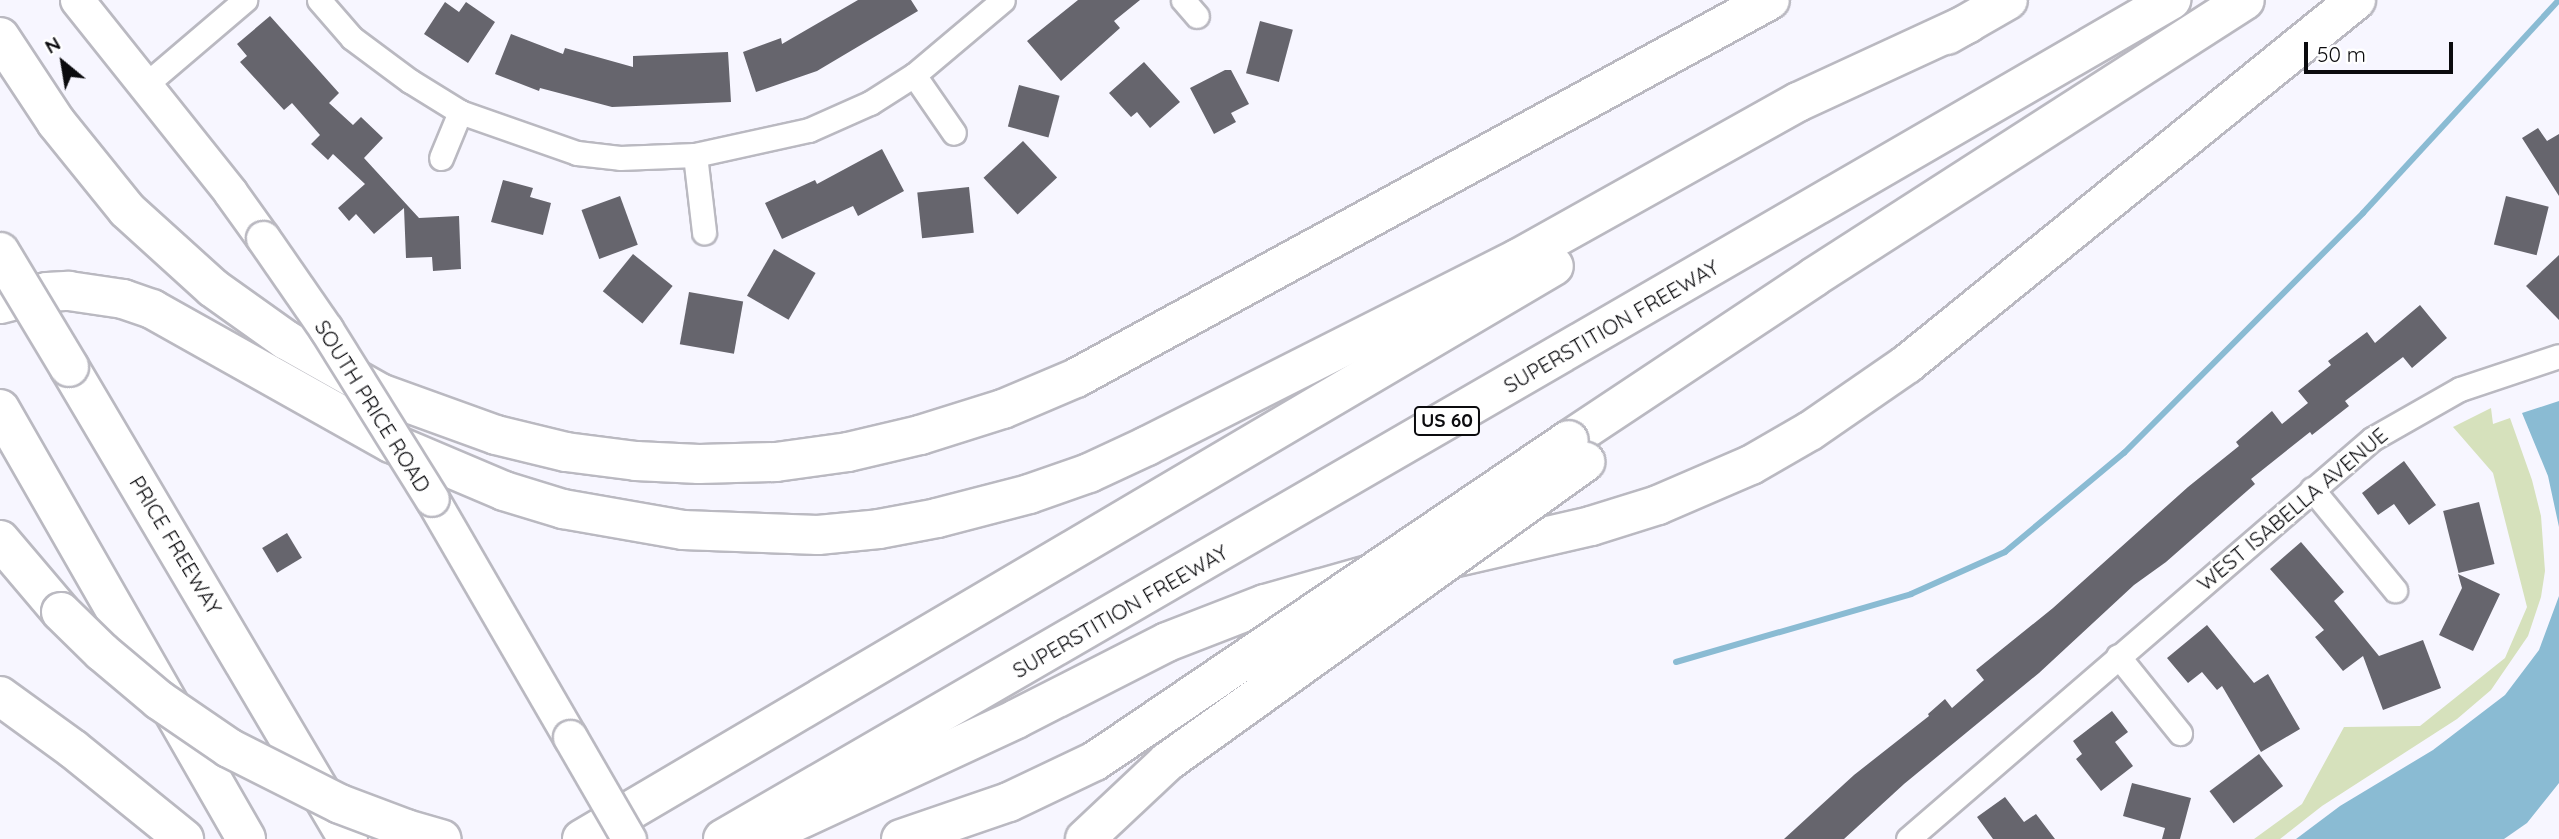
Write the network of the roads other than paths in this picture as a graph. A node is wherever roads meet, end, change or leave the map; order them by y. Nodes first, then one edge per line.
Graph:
1 (77, 0) edge
2 (245, 0) edge
3 (318, 0) edge
4 (1003, 0) edge
5 (1770, 0) edge
6 (2008, 0) edge
7 (2171, 0) edge
8 (2245, 0) edge
9 (2357, 0) edge
10 (1969, 23) junction
11 (0, 37) edge
12 (914, 75) junction
13 (145, 86) junction
14 (460, 112) junction
15 (954, 133) dead end
16 (695, 155) junction
17 (441, 158) dead end
18 (704, 232) dead end
19 (0, 252) edge
20 (0, 304) edge
21 (2559, 356) edge
22 (0, 409) edge
23 (1577, 451) junction
24 (2312, 489) junction
25 (0, 540) edge
26 (201, 587) junction
27 (2395, 590) dead end
28 (2118, 656) junction
29 (0, 696) edge
30 (2180, 733) dead end
31 (184, 839) edge
32 (246, 839) edge
33 (348, 839) edge
34 (370, 839) edge
35 (442, 839) edge
36 (582, 839) edge
37 (629, 839) edge
38 (723, 839) edge
39 (758, 839) edge
40 (901, 839) edge
41 (1085, 839) edge
42 (1908, 839) edge

1 - 13 main road, SOUTH PRICE ROAD
2 - 13 street
3 - 14 street
4 - 12 street
5 - 11 highway
6 - 10 highway
7 - 38 highway, SUPERSTITION FREEWAY / US 60
8 - 23 highway
9 - 39 highway
10 - 20 highway
10 - 36 highway
12 - 15 street
12 - 16 street
13 - 37 main road, SOUTH PRICE ROAD, bridge
14 - 16 street
14 - 17 street
16 - 18 street
19 - 26 highway, PRICE FREEWAY, bridge
21 - 24 street, WEST ISABELLA AVENUE
22 - 32 highway
23 - 40 highway, bridge
23 - 41 highway, bridge
24 - 27 street
24 - 28 street, WEST ISABELLA AVENUE
25 - 35 highway, bridge
26 - 33 highway, PRICE FREEWAY
26 - 34 highway
28 - 30 street
28 - 42 street, WEST ISABELLA AVENUE
29 - 31 highway

